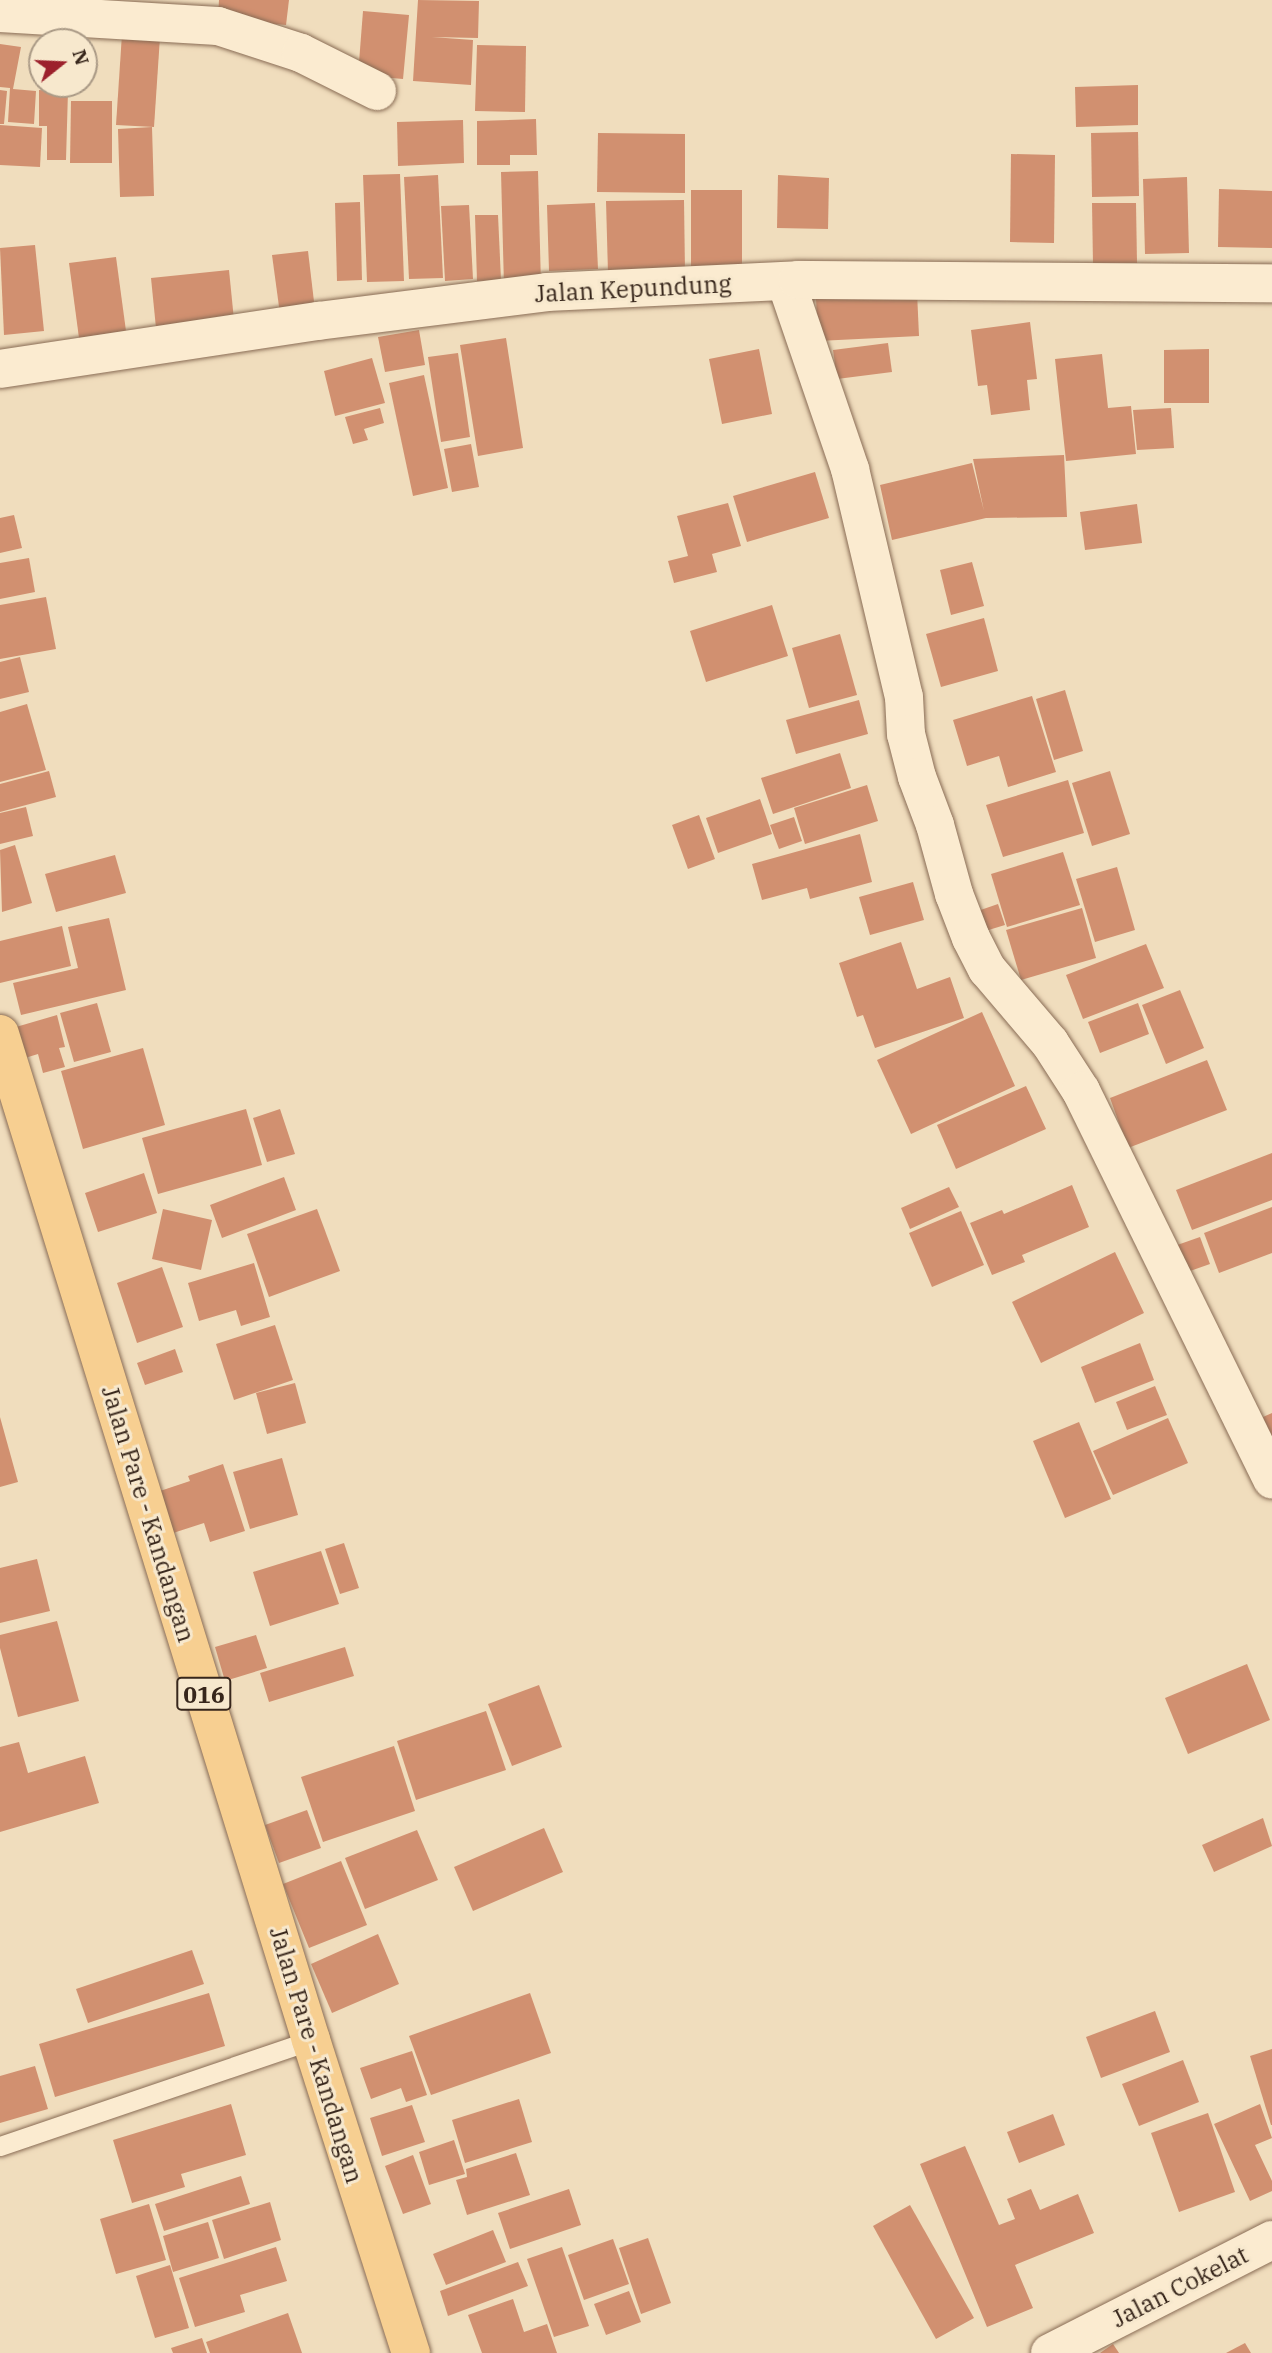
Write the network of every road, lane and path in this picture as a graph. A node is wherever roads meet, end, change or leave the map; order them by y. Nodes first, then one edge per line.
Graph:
1 (0, 13) edge
2 (377, 91) dead end
3 (786, 282) junction
4 (1272, 283) edge
5 (0, 369) edge
6 (1, 1042) edge
7 (1272, 1480) edge
8 (311, 2040) junction
9 (0, 2146) edge
10 (1272, 2241) edge
11 (411, 2353) edge
12 (1050, 2353) edge

1 - 2 street
3 - 4 street, Jalan Kepundung
3 - 5 street, Jalan Kepundung
3 - 7 street
6 - 8 main road, Jalan Pare - Kandangan / 016
8 - 9 lane
8 - 11 main road, Jalan Pare - Kandangan / 016
10 - 12 street, Jalan Cokelat

